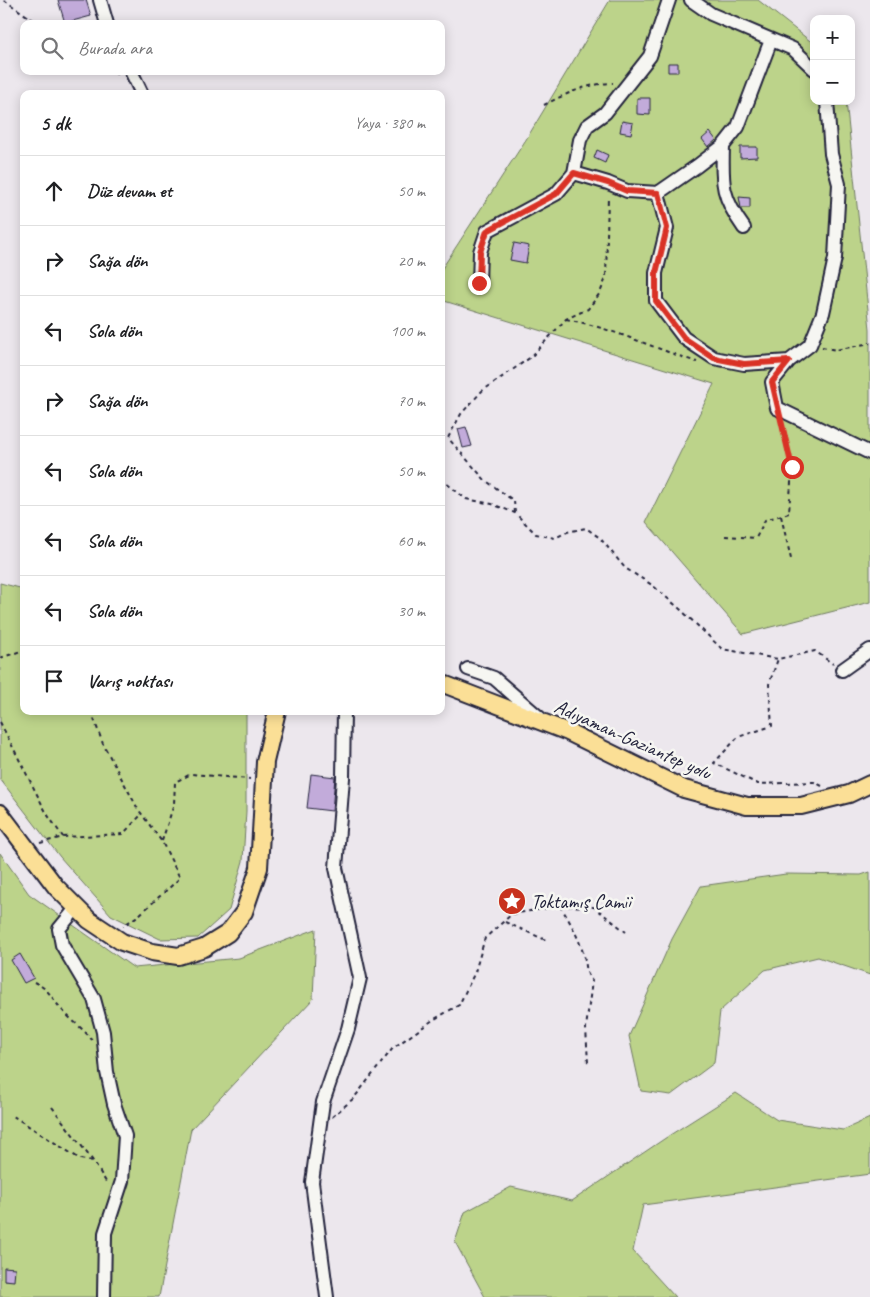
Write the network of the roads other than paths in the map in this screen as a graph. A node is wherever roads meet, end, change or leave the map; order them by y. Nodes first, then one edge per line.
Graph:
1 (100, 0) edge
2 (669, 0) edge
3 (691, 0) edge
4 (106, 20) edge
5 (771, 40) junction
6 (810, 65) edge
7 (133, 75) edge
8 (140, 90) edge
9 (827, 105) edge
10 (723, 146) junction
11 (574, 173) junction
12 (658, 193) junction
13 (744, 228) dead end
14 (479, 283) dead end
15 (789, 361) junction
16 (870, 453) edge
17 (870, 650) edge
18 (468, 669) dead end
19 (842, 670) road end
20 (445, 685) edge
21 (276, 715) edge
22 (344, 715) edge
23 (545, 723) junction
24 (870, 784) edge
25 (0, 813) edge
26 (77, 907) junction
27 (104, 1297) edge
28 (326, 1297) edge

1 - 4 street
2 - 11 street
3 - 5 street
5 - 6 street
5 - 10 street
7 - 8 street
9 - 15 street
10 - 12 street
10 - 13 street
11 - 12 street
11 - 14 street
12 - 15 street
15 - 16 street
17 - 19 street
18 - 23 street
20 - 23 main road, Adıyaman-Gaziantep yolu
21 - 26 main road
22 - 28 street
23 - 24 main road, Adıyaman-Gaziantep yolu
25 - 26 main road
26 - 27 street

